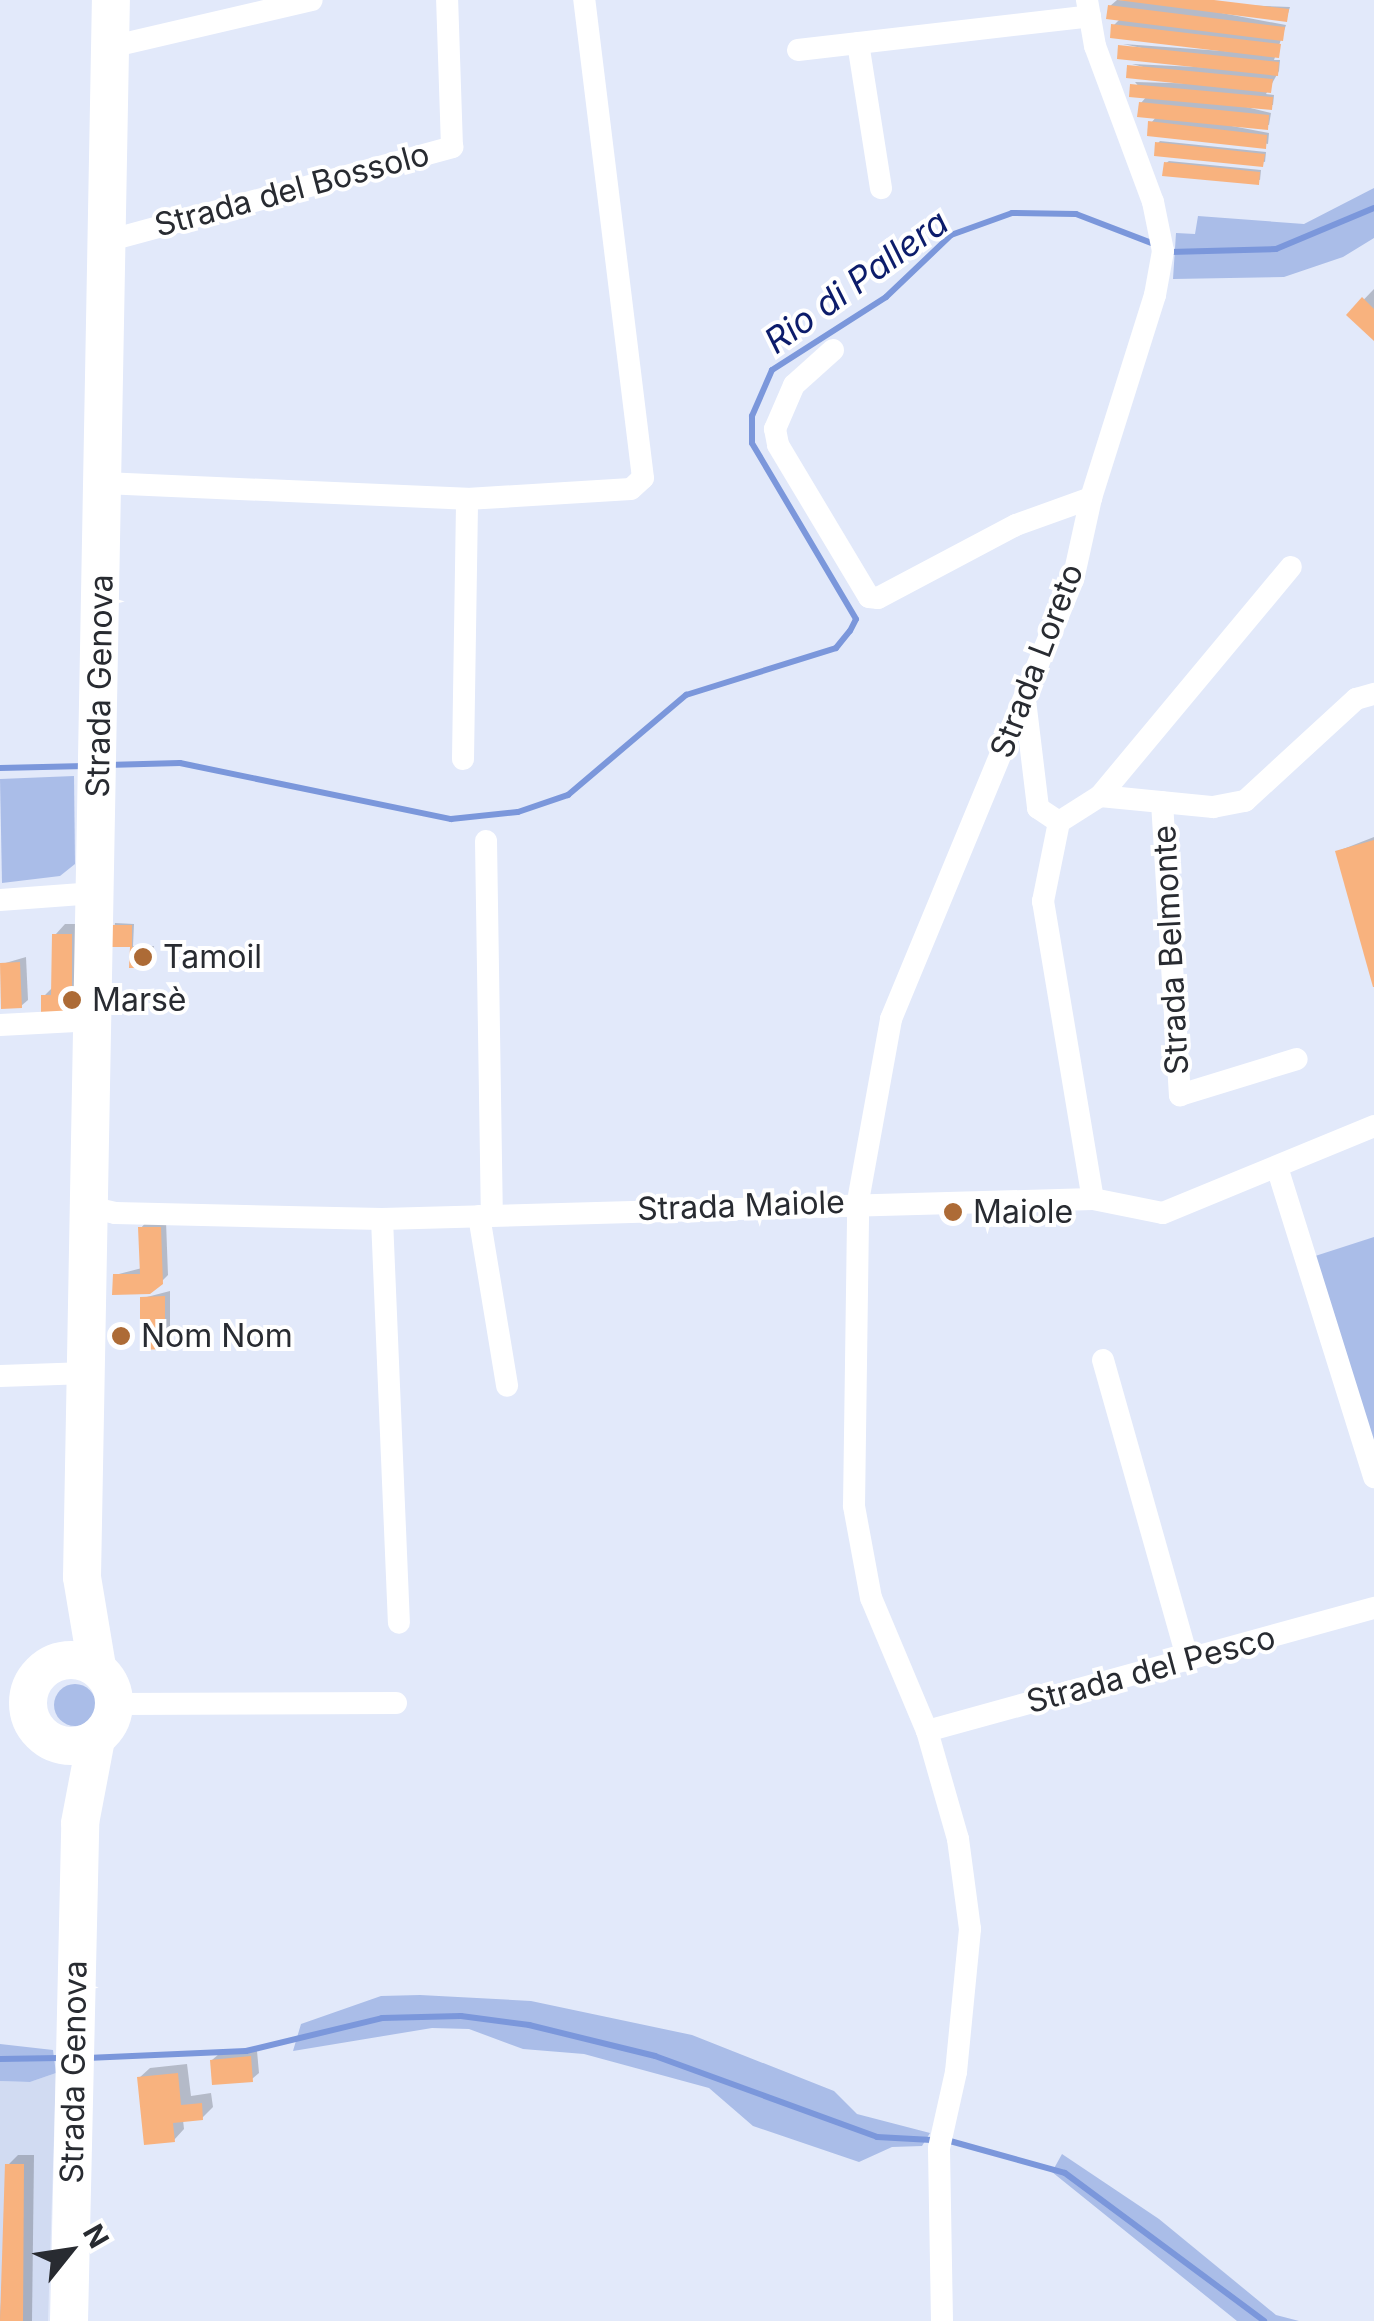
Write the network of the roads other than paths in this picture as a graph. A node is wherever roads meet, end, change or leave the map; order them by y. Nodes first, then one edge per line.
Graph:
1 (111, 0) edge
2 (312, 0) edge
3 (448, 0) edge
4 (584, 0) edge
5 (1088, 8) edge
6 (858, 43) junction
7 (110, 47) junction
8 (798, 50) dead end
9 (880, 188) dead end
10 (106, 241) junction
11 (833, 350) dead end
12 (104, 484) junction
13 (1091, 498) junction
14 (467, 499) junction
15 (1291, 567) dead end
16 (1025, 694) junction
17 (1374, 694) edge
18 (463, 759) dead end
19 (1100, 796) junction
20 (1162, 802) junction
21 (1058, 822) junction
22 (486, 842) dead end
23 (95, 893) junction
24 (0, 900) edge
25 (95, 1020) junction
26 (0, 1024) edge
27 (1296, 1060) dead end
28 (1374, 1126) edge
29 (1277, 1167) junction
30 (1094, 1199) junction
31 (858, 1202) junction
32 (90, 1207) junction
33 (486, 1216) junction
34 (382, 1219) junction
35 (1103, 1360) dead end
36 (87, 1373) junction
37 (0, 1376) edge
38 (507, 1386) dead end
39 (1374, 1478) edge
40 (82, 1577) junction
41 (1374, 1608) edge
42 (399, 1623) dead end
43 (1188, 1661) junction
44 (53, 1664) junction
45 (97, 1667) junction
46 (396, 1703) dead end
47 (115, 1704) junction
48 (927, 1732) junction
49 (96, 1739) junction
50 (52, 1741) junction
51 (80, 1824) junction
52 (946, 2319) edge
53 (69, 2321) edge

1 - 7 main road, Strada Genova
2 - 7 street
3 - 10 street, Strada del Bossolo
4 - 14 street
5 - 6 street
5 - 13 street, Strada Loreto
6 - 8 street
6 - 9 street
7 - 10 main road, Strada Genova
10 - 12 main road, Strada Genova
11 - 13 street
12 - 14 street
12 - 23 main road, Strada Genova
13 - 16 street, Strada Loreto
14 - 18 street
15 - 19 street
16 - 21 street
16 - 31 street, Strada Loreto
17 - 20 street
19 - 20 street
19 - 21 street
20 - 27 street, Strada Belmonte
21 - 30 street
22 - 33 street
23 - 24 street
23 - 25 main road, Strada Genova
25 - 26 street
25 - 32 main road, Strada Genova
28 - 29 street, Strada Maiole
29 - 30 street, Strada Maiole
29 - 39 street
30 - 31 street, Strada Maiole
31 - 33 street, Strada Maiole
31 - 48 street, Strada Loreto
32 - 34 street, Strada Maiole
32 - 36 main road, Strada Genova
33 - 34 street, Strada Maiole
33 - 38 street
34 - 42 street
35 - 43 street
36 - 37 street
36 - 40 main road, Strada Genova
40 - 44 main road, Strada Genova
40 - 45 main road, Strada Genova
41 - 43 street, Strada del Pesco
43 - 48 street, Strada del Pesco
44 - 45 main road
44 - 50 main road, Strada Genova
45 - 47 main road, Strada Genova
46 - 47 street
47 - 49 main road, Strada Genova
48 - 52 street, Strada Loreto
49 - 50 main road
49 - 51 main road, Strada Genova
50 - 51 main road, Strada Genova
51 - 53 main road, Strada Genova

